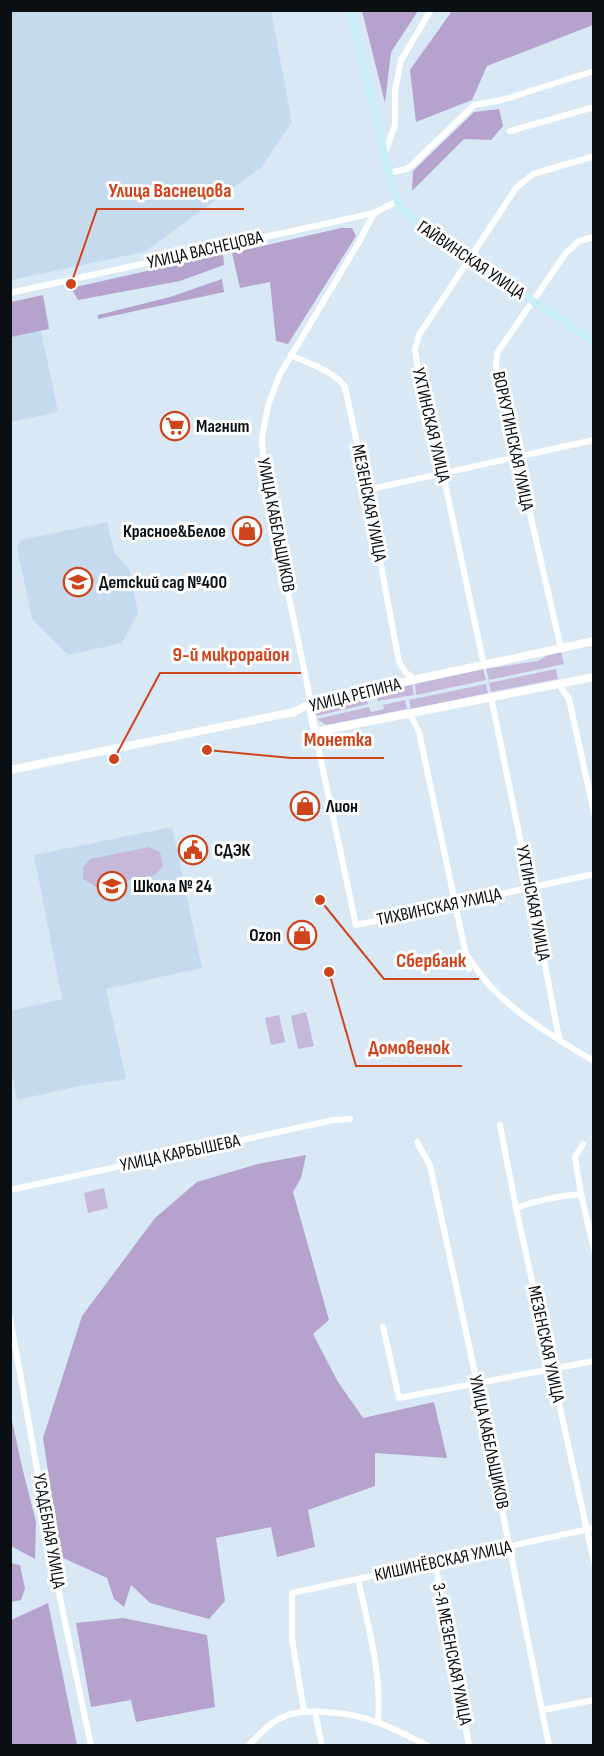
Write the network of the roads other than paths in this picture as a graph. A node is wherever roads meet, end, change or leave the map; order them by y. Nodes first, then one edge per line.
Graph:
1 (350, 10) edge
2 (431, 10) edge
3 (594, 71) edge
4 (594, 107) edge
5 (510, 131) dead end
6 (384, 155) junction
7 (594, 156) edge
8 (388, 173) junction
9 (397, 201) junction
10 (374, 213) junction
11 (594, 237) edge
12 (469, 259) junction
13 (10, 293) edge
14 (532, 302) junction
15 (594, 342) edge
16 (291, 355) junction
17 (594, 440) edge
18 (516, 457) junction
19 (443, 474) junction
20 (367, 490) junction
21 (594, 641) edge
22 (560, 644) dead end
23 (484, 665) junction
24 (411, 676) dead end
25 (594, 677) edge
26 (562, 688) dead end
27 (491, 698) junction
28 (311, 703) junction
29 (294, 712) junction
30 (412, 718) dead end
31 (312, 719) junction
32 (315, 732) junction
33 (10, 770) edge
34 (594, 813) edge
35 (594, 874) edge
36 (530, 887) junction
37 (454, 903) junction
38 (356, 925) joint
39 (465, 953) junction
40 (469, 969) dead end
41 (559, 1038) junction
42 (594, 1061) edge
43 (350, 1119) dead end
44 (500, 1125) dead end
45 (417, 1142) dead end
46 (583, 1144) dead end
47 (10, 1190) edge
48 (581, 1194) junction
49 (516, 1208) junction
50 (594, 1250) edge
51 (10, 1317) edge
52 (383, 1327) dead end
53 (594, 1361) edge
54 (551, 1369) junction
55 (477, 1383) junction
56 (590, 1529) edge
57 (508, 1547) junction
58 (435, 1562) junction
59 (594, 1563) edge
60 (358, 1579) junction
61 (594, 1700) edge
62 (543, 1710) junction
63 (304, 1711) junction
64 (315, 1711) junction
65 (378, 1722) junction
66 (91, 1746) edge
67 (248, 1746) edge
68 (322, 1746) edge
69 (428, 1746) edge
70 (469, 1746) edge
71 (549, 1746) edge

1 - 6 main road, ГАЙВИНСКАЯ УЛИЦА
2 - 6 street
3 - 8 street
4 - 5 street
6 - 8 main road, ГАЙВИНСКАЯ УЛИЦА
7 - 12 street, УХТИНСКАЯ УЛИЦА
8 - 9 main road, ГАЙВИНСКАЯ УЛИЦА
9 - 10 street, УЛИЦА ВАСНЕЦОВА
9 - 12 main road, ГАЙВИНСКАЯ УЛИЦА
10 - 13 street, УЛИЦА ВАСНЕЦОВА
10 - 16 street, УЛИЦА КАБЕЛЬЩИКОВ
11 - 14 street, ВОРКУТИНСКАЯ УЛИЦА
12 - 14 main road, ГАЙВИНСКАЯ УЛИЦА
12 - 19 street, УХТИНСКАЯ УЛИЦА
14 - 15 main road, ГАЙВИНСКАЯ УЛИЦА
14 - 18 street, ВОРКУТИНСКАЯ УЛИЦА
16 - 20 street, МЕЗЕНСКАЯ УЛИЦА
16 - 28 street, УЛИЦА КАБЕЛЬЩИКОВ
17 - 18 street
18 - 19 street
18 - 22 street, ВОРКУТИНСКАЯ УЛИЦА
19 - 20 street
19 - 23 street, УХТИНСКАЯ УЛИЦА
20 - 24 street, МЕЗЕНСКАЯ УЛИЦА
21 - 23 street, УЛИЦА РЕПИНА
23 - 28 street, УЛИЦА РЕПИНА
25 - 27 street, УЛИЦА РЕПИНА
26 - 34 street
27 - 32 street, УЛИЦА РЕПИНА
27 - 36 street, УХТИНСКАЯ УЛИЦА
28 - 29 street, УЛИЦА РЕПИНА
28 - 31 street, УЛИЦА КАБЕЛЬЩИКОВ
29 - 31 street
29 - 33 street, УЛИЦА РЕПИНА
30 - 37 street
31 - 32 street, УЛИЦА КАБЕЛЬЩИКОВ
32 - 38 street, УЛИЦА КАБЕЛЬЩИКОВ
35 - 36 street, ТИХВИНСКАЯ УЛИЦА
36 - 37 street, ТИХВИНСКАЯ УЛИЦА
36 - 41 street, УХТИНСКАЯ УЛИЦА
37 - 38 street, ТИХВИНСКАЯ УЛИЦА
37 - 39 street
39 - 40 street
39 - 41 street
41 - 42 street
43 - 47 street, УЛИЦА КАРБЫШЕВА
44 - 49 street, МЕЗЕНСКАЯ УЛИЦА
45 - 55 street, УЛИЦА КАБЕЛЬЩИКОВ
46 - 48 street
48 - 49 street
48 - 50 street
49 - 54 street, МЕЗЕНСКАЯ УЛИЦА
51 - 66 street, УСАДЕБНАЯ УЛИЦА
52 - 55 street
53 - 54 street
54 - 55 street
54 - 56 street, МЕЗЕНСКАЯ УЛИЦА
55 - 57 street, УЛИЦА КАБЕЛЬЩИКОВ
56 - 57 street, КИШИНЁВСКАЯ УЛИЦА
56 - 59 street, МЕЗЕНСКАЯ УЛИЦА
57 - 58 street, КИШИНЁВСКАЯ УЛИЦА
57 - 62 street, УЛИЦА КАБЕЛЬЩИКОВ
58 - 60 street, КИШИНЁВСКАЯ УЛИЦА
58 - 70 street, 3-Я МЕЗЕНСКАЯ УЛИЦА
60 - 63 street, КИШИНЁВСКАЯ УЛИЦА
60 - 65 street
61 - 62 street
62 - 71 street, УЛИЦА КАБЕЛЬЩИКОВ
63 - 64 street
63 - 67 street
64 - 65 street
64 - 68 street
65 - 69 street

